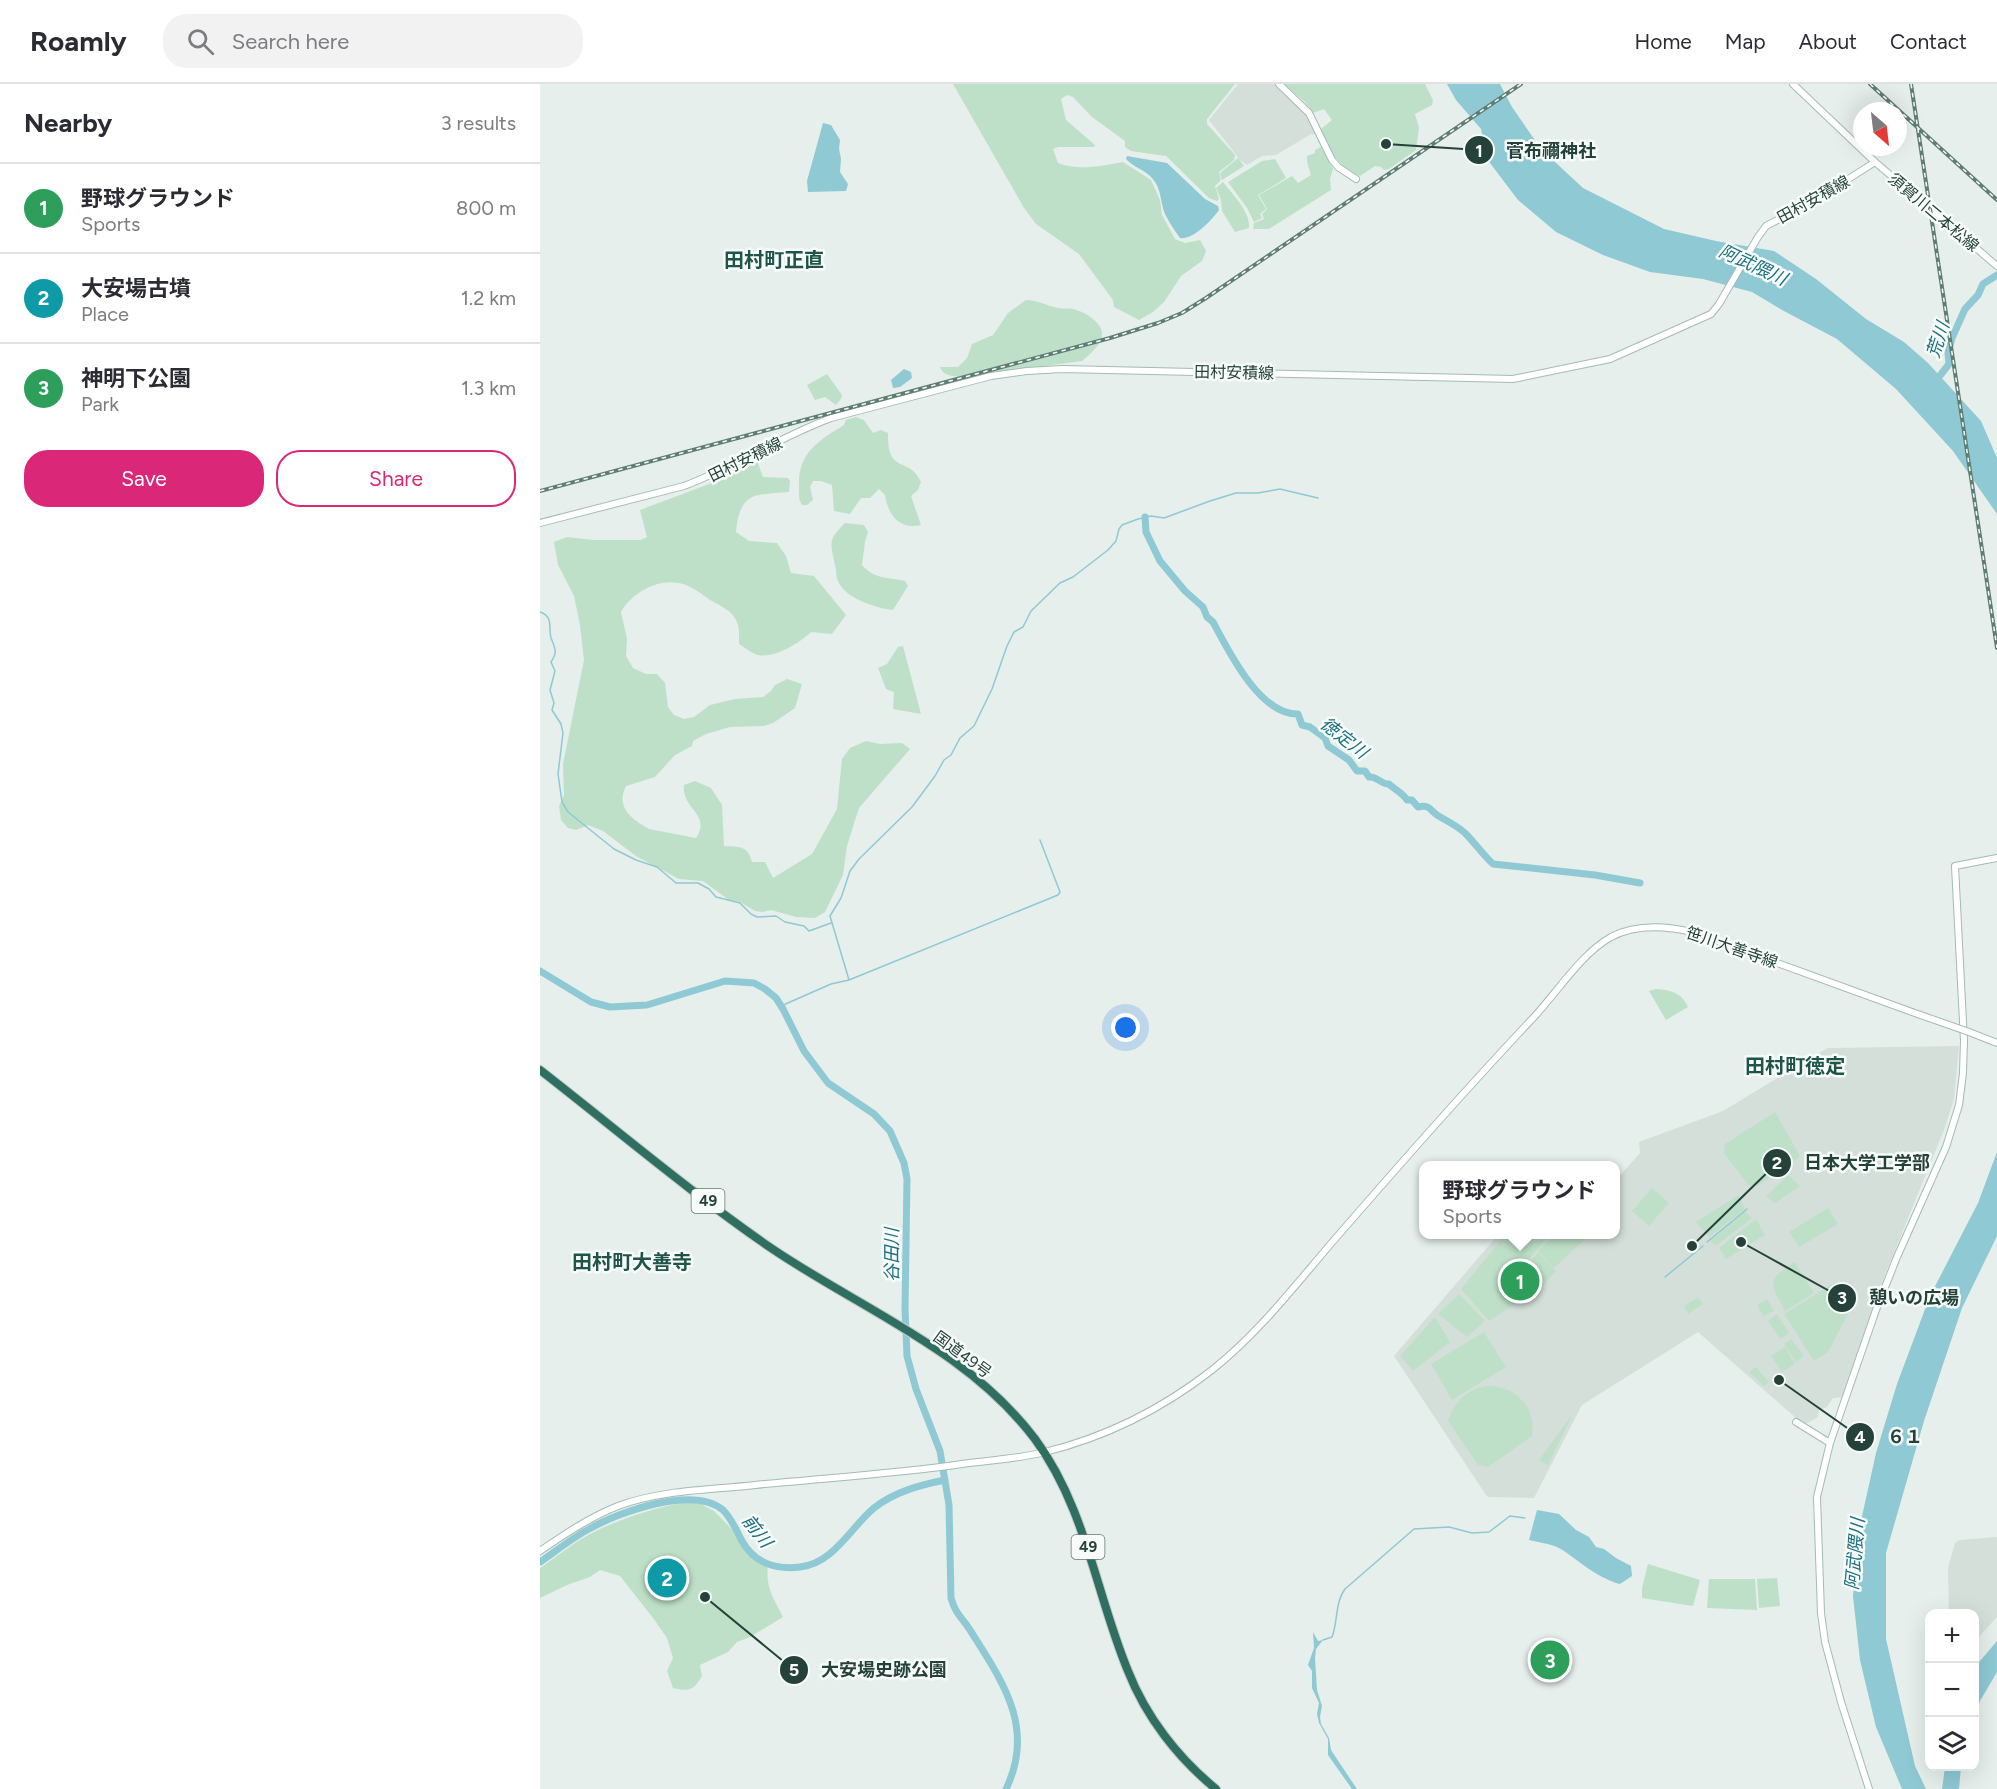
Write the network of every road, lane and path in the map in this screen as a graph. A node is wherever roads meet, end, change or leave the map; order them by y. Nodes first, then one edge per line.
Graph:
1 (1279, 84) edge
2 (1793, 84) edge
3 (1875, 162) junction
4 (1356, 178) dead end
5 (1997, 266) edge
6 (540, 523) edge
7 (1997, 858) edge
8 (1995, 1042) edge
9 (540, 1070) edge
10 (1796, 1422) dead end
11 (1830, 1443) junction
12 (1044, 1453) junction
13 (540, 1551) edge
14 (1215, 1789) edge
15 (1869, 1789) edge

1 - 4 street
2 - 3 street, 須賀川二本松線
3 - 5 street, 須賀川二本松線
3 - 6 street, 田村安積線
7 - 11 street
8 - 12 street, 笹川大善寺線, bridge
9 - 12 highway, 国道49号 / 49
10 - 11 street
11 - 15 street
12 - 13 street, 笹川大善寺線
12 - 14 highway, 国道49号 / 49

